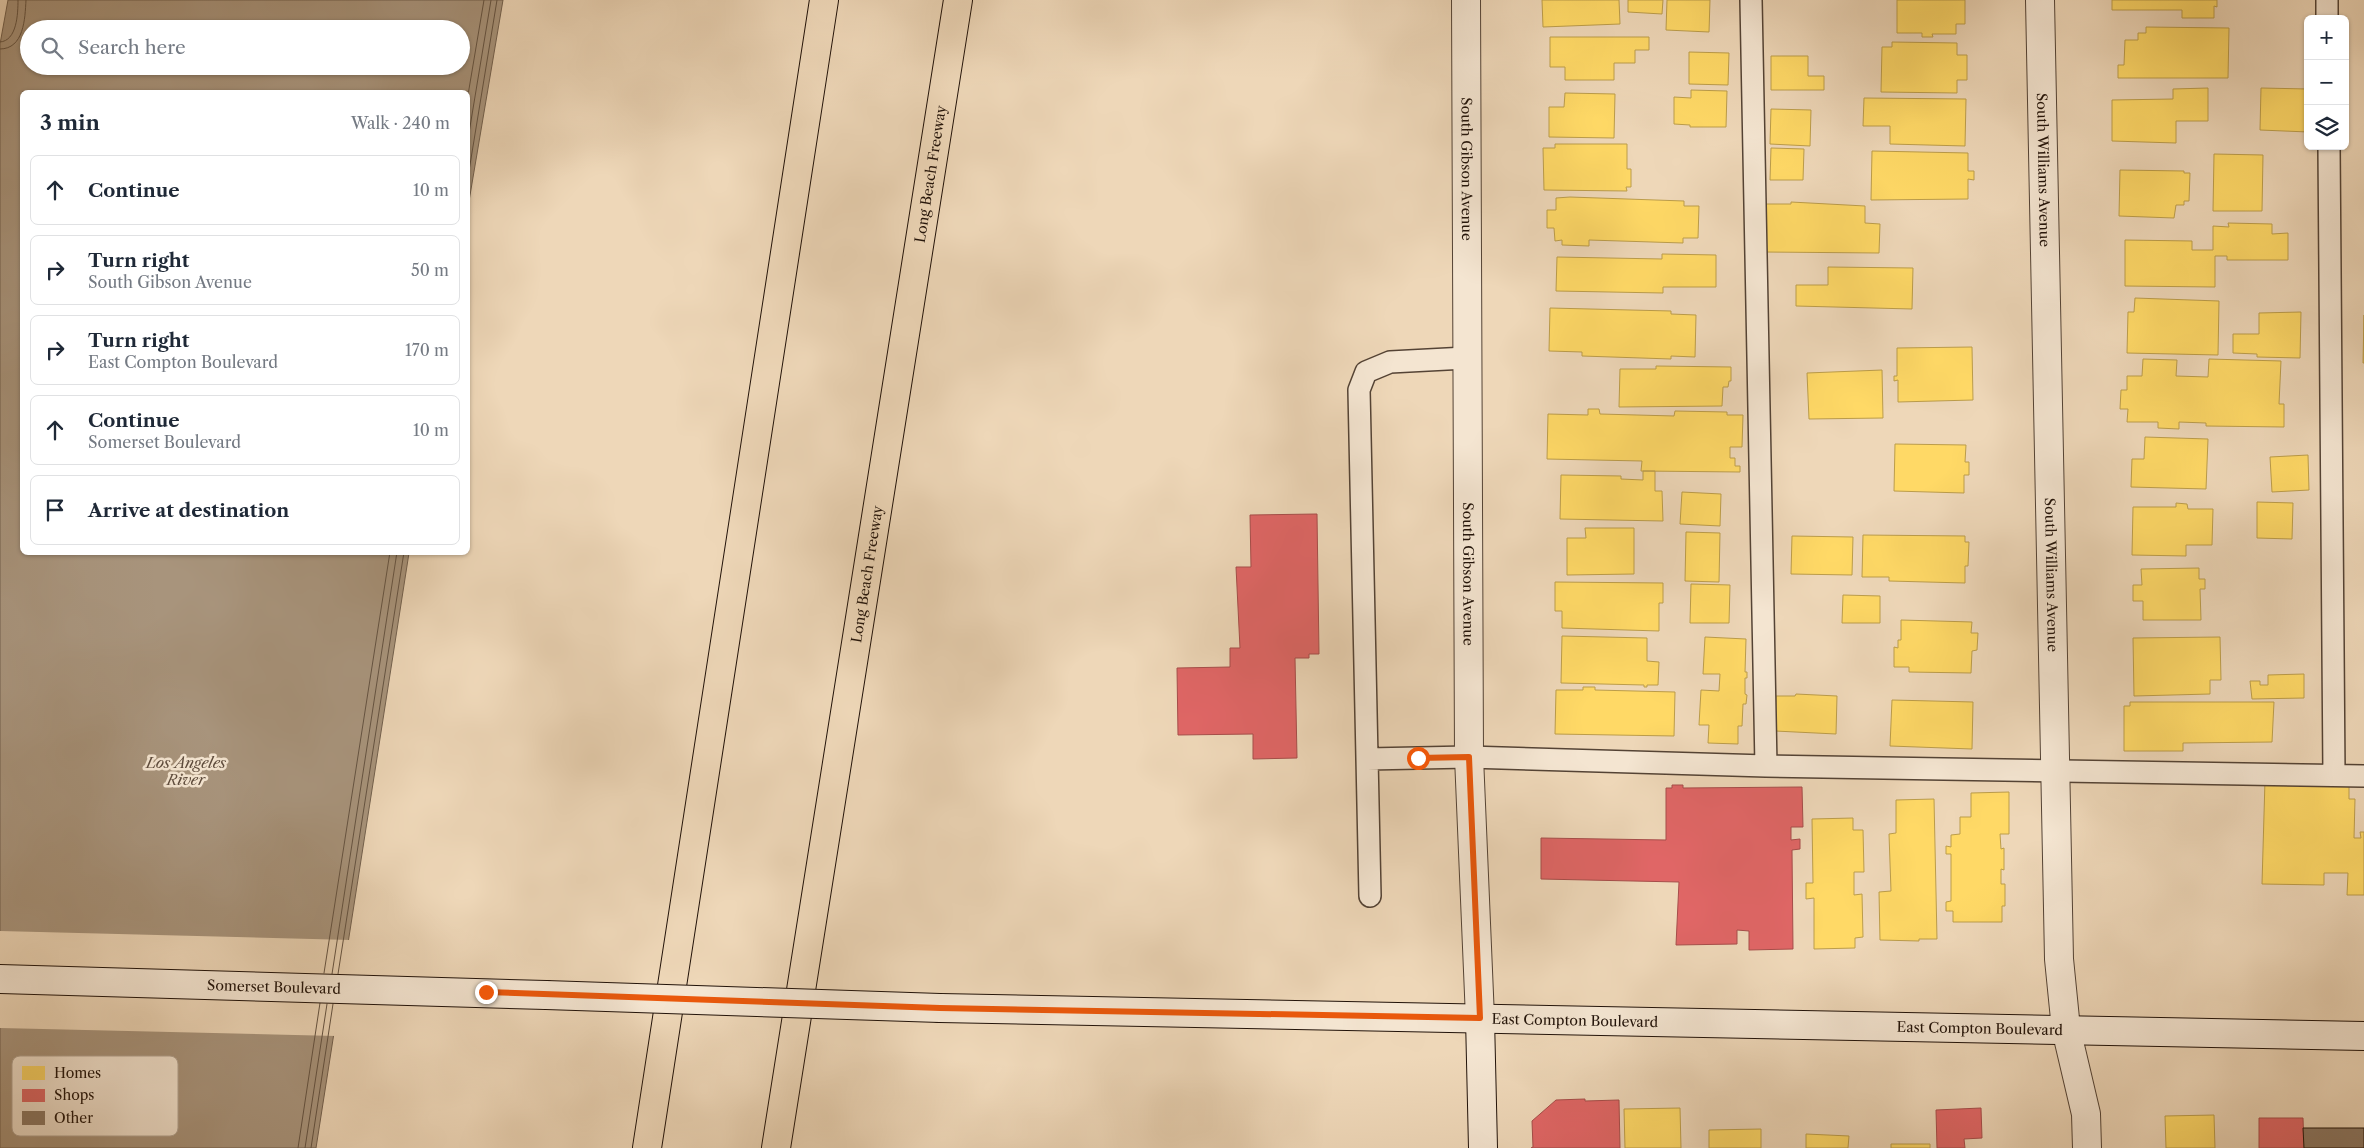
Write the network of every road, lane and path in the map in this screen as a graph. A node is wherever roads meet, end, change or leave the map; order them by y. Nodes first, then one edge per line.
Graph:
1 (824, 0) edge
2 (958, 0) edge
3 (1466, 0) edge
4 (1750, 0) edge
5 (2040, 0) edge
6 (2327, 0) edge
7 (2327, 15) edge
8 (2328, 150) edge
9 (1466, 358) junction
10 (1469, 757) junction
11 (1367, 759) junction
12 (1766, 766) junction
13 (2056, 770) junction
14 (2334, 775) junction
15 (2364, 776) edge
16 (1370, 896) dead end
17 (0, 979) edge
18 (546, 995) joint
19 (1480, 1018) junction
20 (2066, 1029) junction
21 (2364, 1036) edge
22 (647, 1148) edge
23 (776, 1148) edge
24 (1483, 1148) edge
25 (2087, 1148) edge

1 - 22 highway
2 - 23 highway, Long Beach Freeway
3 - 9 main road, South Gibson Avenue
4 - 12 lane
5 - 13 main road, South Williams Avenue
6 - 7 lane
8 - 14 lane
9 - 10 main road, South Gibson Avenue
9 - 11 lane
10 - 11 lane
10 - 12 lane
10 - 19 main road, South Gibson Avenue
11 - 16 lane
12 - 13 lane
13 - 14 lane
13 - 20 main road, South Williams Avenue
14 - 15 lane
17 - 18 main road, Somerset Boulevard
18 - 19 main road, East Compton Boulevard, bridge
19 - 20 main road, East Compton Boulevard
19 - 24 main road, South Gibson Avenue
20 - 21 main road, East Compton Boulevard
20 - 25 main road, South Williams Avenue

